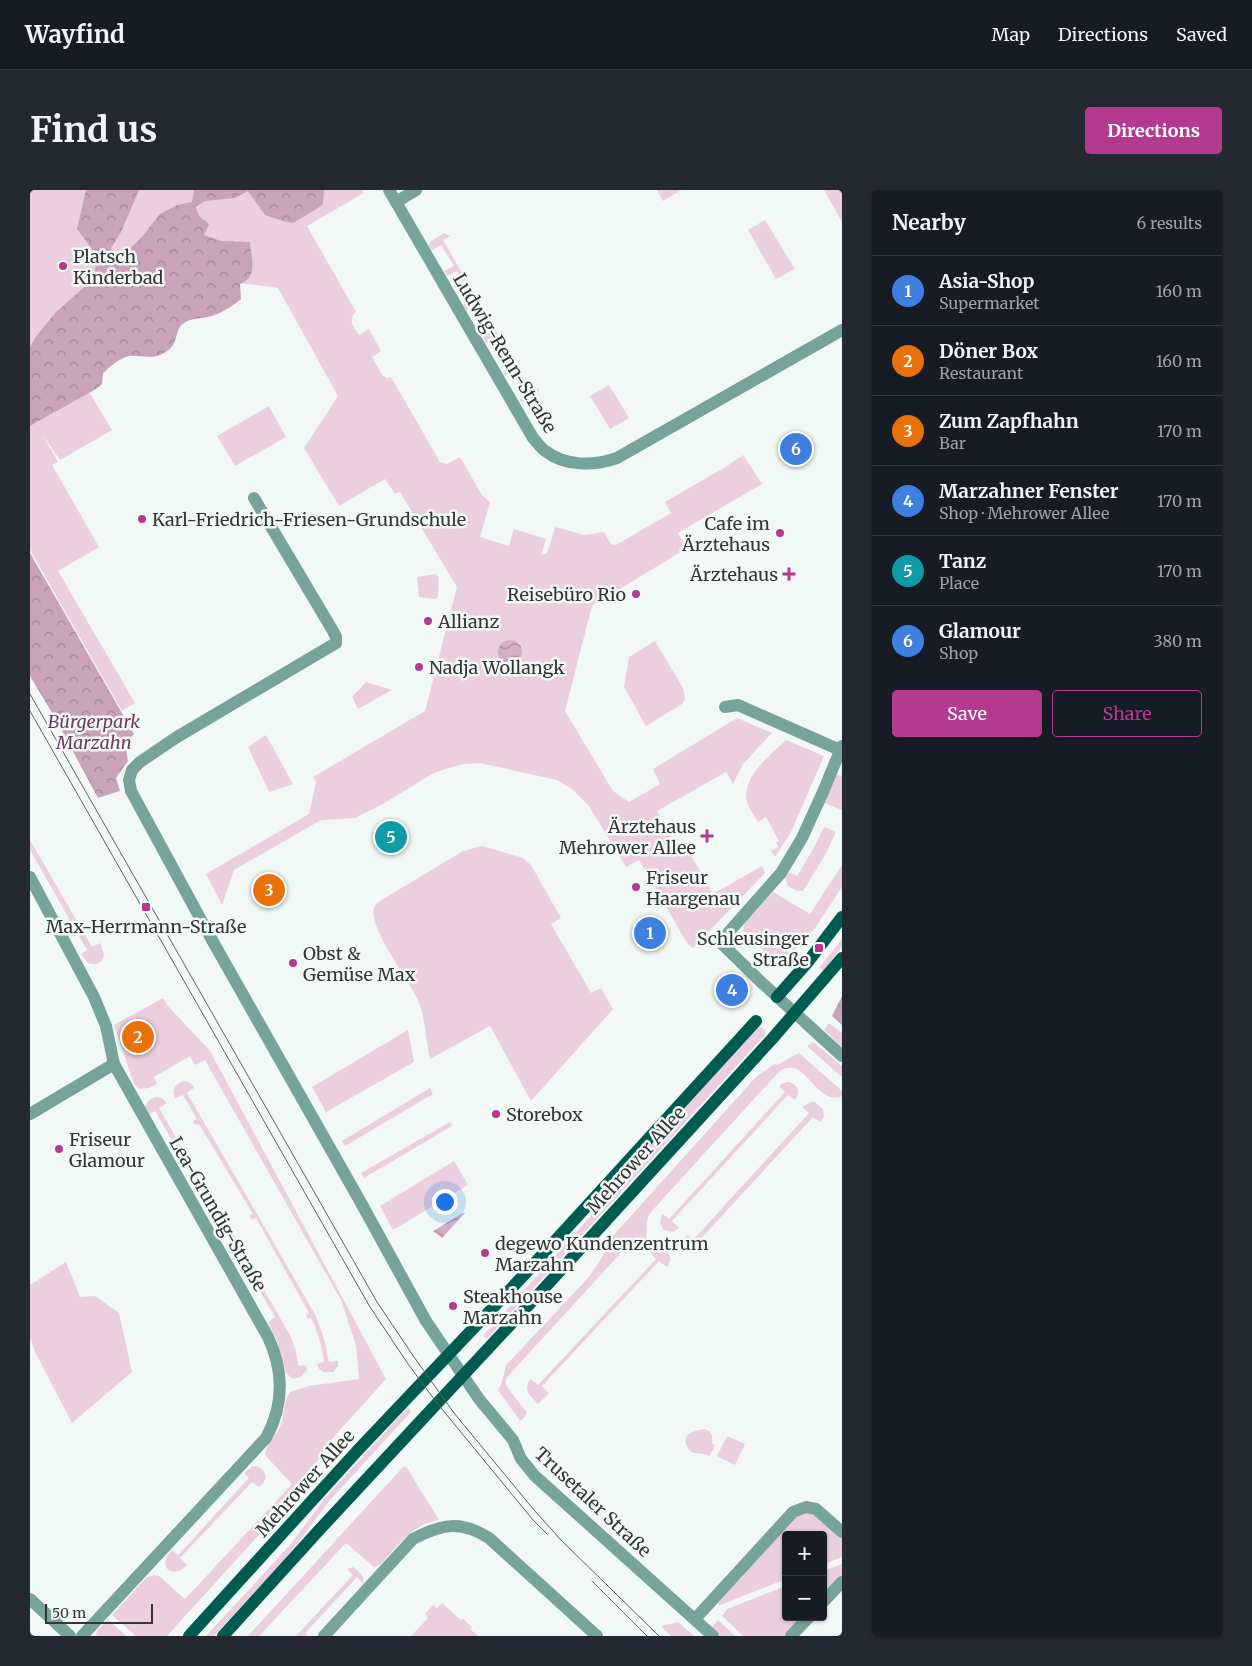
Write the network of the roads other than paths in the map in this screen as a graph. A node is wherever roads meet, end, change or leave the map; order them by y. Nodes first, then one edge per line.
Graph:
1 (389, 190) edge
2 (416, 190) edge
3 (396, 202) junction
4 (842, 330) edge
5 (254, 498) dead end
6 (725, 707) dead end
7 (841, 748) edge
8 (30, 877) edge
9 (842, 917) edge
10 (842, 958) edge
11 (778, 997) junction
12 (795, 1013) junction
13 (756, 1021) dead end
14 (842, 1056) edge
15 (114, 1064) junction
16 (30, 1114) edge
17 (449, 1355) junction
18 (463, 1376) junction
19 (840, 1527) edge
20 (842, 1582) edge
21 (30, 1598) edge
22 (827, 1598) edge
23 (695, 1619) junction
24 (805, 1621) edge
25 (70, 1636) edge
26 (82, 1636) edge
27 (189, 1636) edge
28 (223, 1636) edge
29 (324, 1636) edge
30 (597, 1636) edge
31 (713, 1636) edge
32 (791, 1636) edge

1 - 3 street, Ludwig-Renn-Straße
2 - 3 street
3 - 4 street, Ludwig-Renn-Straße
5 - 17 street
6 - 7 street
7 - 11 street
8 - 15 street, Lea-Grundig-Straße
9 - 11 main road
10 - 12 main road, Mehrower Allee
11 - 12 street
12 - 14 street
12 - 18 main road, Mehrower Allee
13 - 17 main road, Mehrower Allee
15 - 16 street
15 - 26 street, Lea-Grundig-Straße
17 - 18 street
17 - 27 main road, Mehrower Allee
18 - 23 street, Trusetaler Straße
18 - 28 main road, Mehrower Allee
19 - 23 street
20 - 22 street
21 - 25 street
23 - 31 street, Trusetaler Straße
24 - 32 street
29 - 30 street

